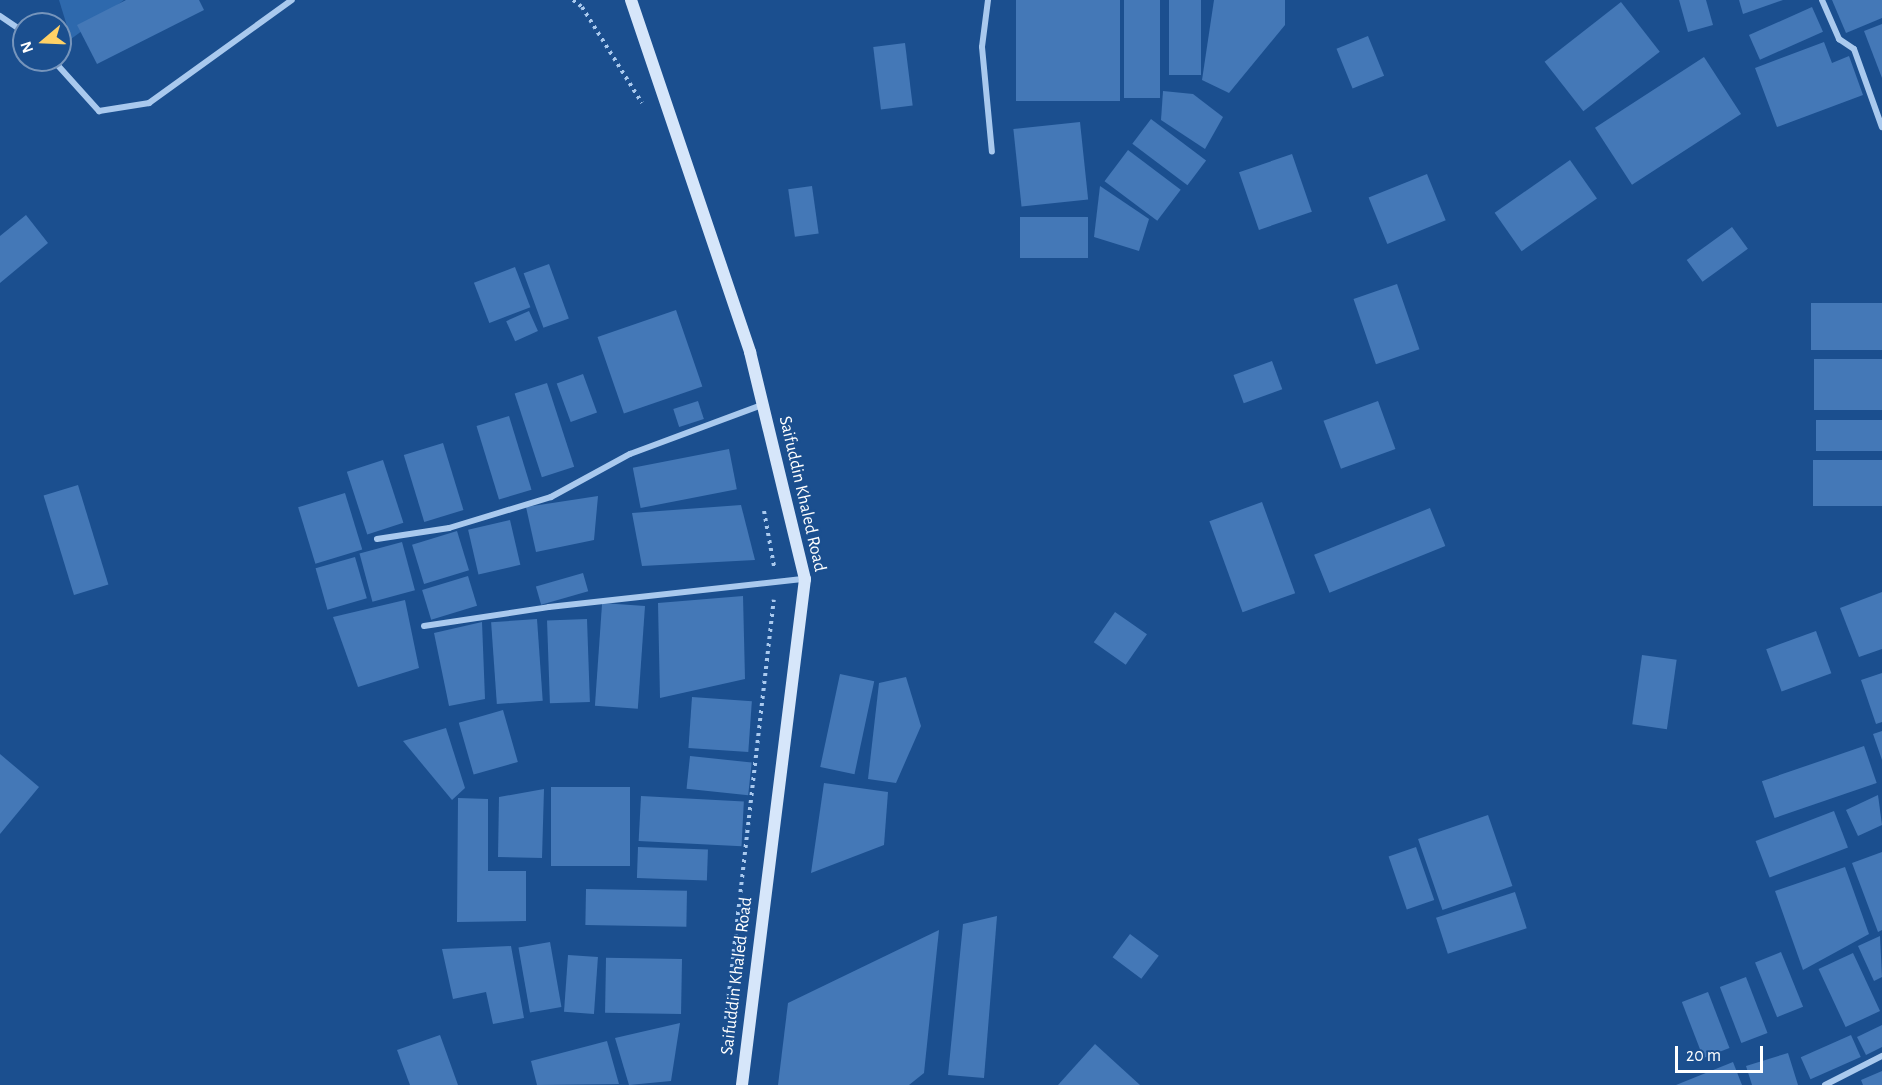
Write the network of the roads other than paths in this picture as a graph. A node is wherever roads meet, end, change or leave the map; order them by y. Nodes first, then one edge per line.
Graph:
1 (292, 0) edge
2 (631, 0) edge
3 (988, 0) edge
4 (1822, 0) edge
5 (64, 72) edge
6 (1882, 127) edge
7 (992, 152) dead end
8 (763, 405) junction
9 (377, 539) dead end
10 (805, 579) junction
11 (424, 626) dead end
12 (1882, 1056) edge
13 (742, 1085) edge
14 (1825, 1085) edge

1 - 5 street
2 - 8 main road, Saifuddin Khaled Road
3 - 7 street
4 - 6 street
8 - 9 street
8 - 10 main road, Saifuddin Khaled Road
10 - 11 street
10 - 13 main road, Saifuddin Khaled Road
12 - 14 street

